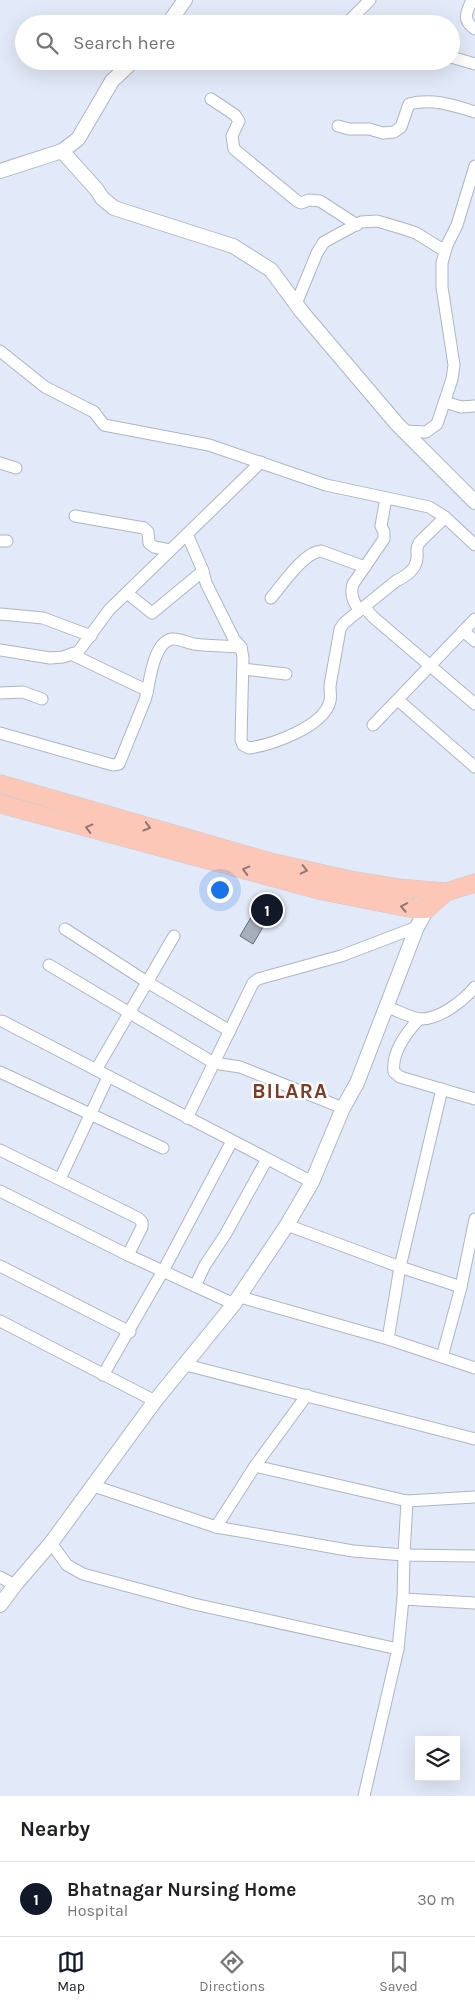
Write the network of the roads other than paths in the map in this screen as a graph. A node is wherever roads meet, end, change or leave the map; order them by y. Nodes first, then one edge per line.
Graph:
1 (185, 0) edge
2 (370, 0) edge
3 (472, 0) edge
4 (174, 15) edge
5 (355, 15) edge
6 (475, 29) edge
7 (460, 60) edge
8 (475, 64) edge
9 (124, 70) edge
10 (211, 99) dead end
11 (475, 112) edge
12 (338, 126) dead end
13 (62, 151) junction
14 (0, 171) edge
15 (474, 171) edge
16 (357, 225) junction
17 (445, 251) junction
18 (296, 304) junction
19 (0, 351) edge
20 (445, 402) junction
21 (475, 406) edge
22 (404, 431) junction
23 (261, 462) junction
24 (0, 463) edge
25 (16, 468) dead end
26 (386, 498) junction
27 (475, 502) edge
28 (75, 516) dead end
29 (445, 517) junction
30 (187, 534) junction
31 (475, 545) edge
32 (170, 550) junction
33 (365, 567) junction
34 (203, 571) junction
35 (127, 593) junction
36 (271, 598) dead end
37 (362, 609) junction
38 (0, 614) edge
39 (475, 618) edge
40 (463, 631) junction
41 (91, 636) junction
42 (475, 641) edge
43 (241, 648) junction
44 (0, 650) edge
45 (71, 654) junction
46 (431, 667) junction
47 (242, 668) junction
48 (286, 674) dead end
49 (0, 693) edge
50 (147, 693) junction
51 (42, 699) dead end
52 (398, 700) junction
53 (475, 704) edge
54 (374, 726) dead end
55 (0, 733) edge
56 (475, 767) edge
57 (0, 784) edge
58 (0, 804) edge
59 (475, 883) edge
60 (446, 892) junction
61 (427, 909) junction
62 (418, 927) junction
63 (65, 929) dead end
64 (174, 936) dead end
65 (49, 965) dead end
66 (147, 982) junction
67 (475, 987) edge
68 (387, 1007) junction
69 (130, 1013) junction
70 (419, 1019) junction
71 (2, 1021) dead end
72 (230, 1031) junction
73 (214, 1063) junction
74 (96, 1070) junction
75 (0, 1072) edge
76 (108, 1077) junction
77 (442, 1089) junction
78 (475, 1099) edge
79 (344, 1108) junction
80 (90, 1114) junction
81 (187, 1118) junction
82 (232, 1141) junction
83 (163, 1148) dead end
84 (0, 1150) edge
85 (267, 1159) junction
86 (60, 1179) junction
87 (312, 1182) junction
88 (0, 1191) edge
89 (475, 1220) edge
90 (287, 1225) junction
91 (128, 1255) junction
92 (0, 1266) edge
93 (400, 1267) junction
94 (163, 1271) junction
95 (195, 1286) junction
96 (461, 1287) junction
97 (237, 1300) junction
98 (0, 1320) edge
99 (130, 1332) junction
100 (388, 1339) junction
101 (442, 1357) junction
102 (186, 1365) junction
103 (475, 1368) edge
104 (103, 1375) junction
105 (307, 1395) junction
106 (155, 1401) junction
107 (475, 1439) edge
108 (255, 1466) junction
109 (94, 1486) junction
110 (475, 1497) edge
111 (406, 1501) junction
112 (216, 1527) junction
113 (51, 1543) junction
114 (404, 1555) junction
115 (475, 1556) edge
116 (0, 1577) edge
117 (15, 1585) junction
118 (403, 1598) junction
119 (475, 1604) edge
120 (0, 1605) edge
121 (398, 1649) junction
122 (364, 1796) edge

1 - 4 street
2 - 5 street
3 - 6 street
7 - 8 street
9 - 13 street
10 - 16 street
11 - 12 street
13 - 14 street
13 - 18 street
15 - 17 street
16 - 17 street
16 - 18 street
17 - 20 street
18 - 22 street
19 - 23 street
20 - 21 street
20 - 22 street
22 - 27 street
23 - 26 street
23 - 30 street
24 - 25 street
26 - 29 street
26 - 33 street
28 - 32 street
29 - 31 street
29 - 37 street
30 - 32 street
30 - 34 street
32 - 35 street
33 - 36 street
33 - 37 street
34 - 35 street
34 - 43 street
35 - 41 street
37 - 46 street
37 - 47 street
38 - 41 street
39 - 40 street
40 - 42 street
40 - 46 street
41 - 45 street
43 - 47 street
43 - 50 street
44 - 45 street
45 - 50 street
46 - 52 street
46 - 53 street
47 - 48 street
49 - 51 street
50 - 55 street
52 - 54 street
52 - 56 street
57 -> 60 main road
61 -> 58 main road
59 - 60 main road
60 - 61 main road
61 - 62 street
62 - 68 street
62 - 72 street
63 - 66 street
64 - 66 street
65 - 69 street
66 - 69 street
66 - 72 street
67 - 70 street
68 - 70 street
68 - 79 street
69 - 73 street
69 - 74 street
70 - 77 street
71 - 74 street
72 - 73 street
73 - 79 street
73 - 81 street
74 - 76 street
75 - 80 street
76 - 80 street
76 - 81 street
77 - 78 street
77 - 93 street
79 - 87 street
80 - 83 street
80 - 86 street
81 - 82 street
82 - 85 street
82 - 94 street
84 - 86 street
85 - 87 street
85 - 95 street
86 - 91 street
87 - 90 street
88 - 91 street
89 - 96 street
90 - 93 street
90 - 97 street
91 - 94 street
92 - 99 street
93 - 96 street
93 - 100 street
94 - 95 street
94 - 99 street
95 - 97 street
96 - 101 street
97 - 100 street
97 - 102 street
98 - 104 street
99 - 104 street
100 - 101 street
101 - 103 street
102 - 105 street
102 - 106 street
104 - 106 street
105 - 107 street
105 - 108 street
106 - 109 street
108 - 111 street
108 - 112 street
109 - 112 street
109 - 113 street
110 - 111 street
111 - 114 street
112 - 114 street
113 - 117 street
113 - 121 street
114 - 115 street
114 - 118 street
116 - 117 street
117 - 120 street
118 - 119 street
118 - 121 street
121 - 122 street

